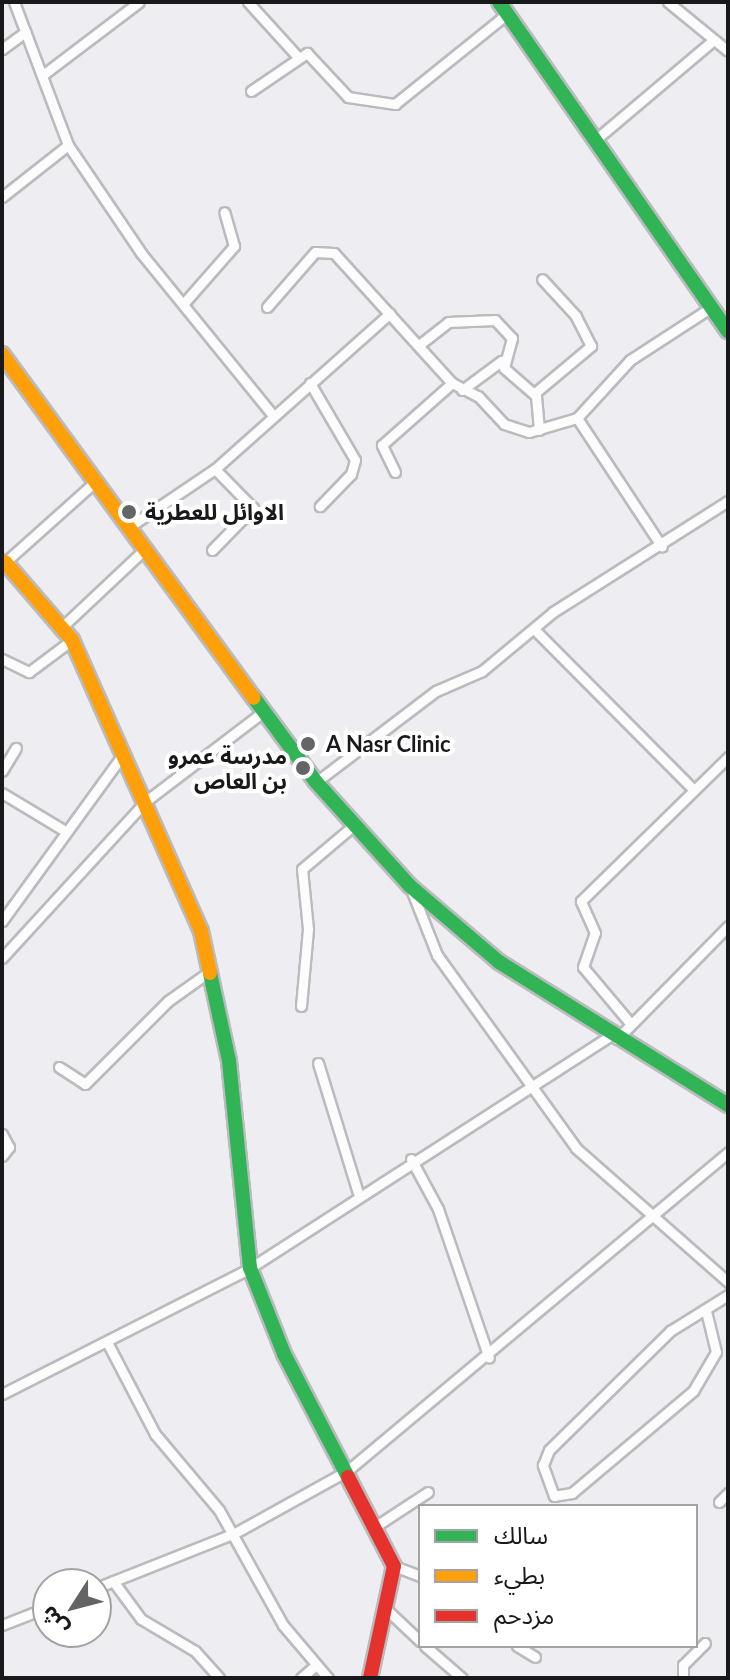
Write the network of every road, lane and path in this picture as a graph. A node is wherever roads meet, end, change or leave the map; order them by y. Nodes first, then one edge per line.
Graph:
1 (15, 2) edge
2 (139, 2) edge
3 (248, 2) edge
4 (674, 4) edge
5 (503, 8) edge
6 (25, 32) junction
7 (711, 42) junction
8 (2, 49) edge
9 (728, 51) edge
10 (297, 56) junction
11 (44, 74) junction
12 (251, 91) dead end
13 (594, 141) junction
14 (68, 145) junction
15 (2, 197) edge
16 (224, 212) dead end
17 (542, 279) dead end
18 (184, 303) junction
19 (267, 307) dead end
20 (710, 308) junction
21 (390, 313) junction
22 (728, 331) edge
23 (419, 345) junction
24 (2, 354) edge
25 (501, 361) junction
26 (310, 383) junction
27 (452, 383) junction
28 (462, 390) junction
29 (535, 395) junction
30 (271, 413) junction
31 (577, 418) junction
32 (539, 430) junction
33 (215, 469) junction
34 (395, 472) dead end
35 (96, 481) junction
36 (728, 501) edge
37 (320, 506) dead end
38 (129, 527) junction
39 (662, 547) junction
40 (145, 549) junction
41 (212, 550) dead end
42 (4, 564) edge
43 (63, 626) junction
44 (534, 629) junction
45 (72, 640) junction
46 (2, 659) edge
47 (264, 711) junction
48 (16, 748) dead end
49 (124, 753) junction
50 (728, 757) edge
51 (2, 771) edge
52 (316, 782) junction
53 (692, 788) junction
54 (2, 793) edge
55 (146, 801) junction
56 (354, 825) junction
57 (62, 829) junction
58 (410, 886) junction
59 (2, 921) edge
60 (728, 926) edge
61 (2, 958) edge
62 (210, 971) junction
63 (301, 1006) dead end
64 (630, 1023) junction
65 (614, 1037) junction
66 (318, 1063) dead end
67 (59, 1067) dead end
68 (532, 1091) junction
69 (728, 1105) edge
70 (2, 1134) edge
71 (728, 1152) edge
72 (2, 1156) edge
73 (411, 1159) junction
74 (358, 1193) junction
75 (651, 1221) junction
76 (250, 1268) junction
77 (728, 1282) edge
78 (728, 1295) edge
79 (706, 1311) junction
80 (108, 1344) junction
81 (489, 1358) junction
82 (2, 1394) edge
83 (347, 1471) junction
84 (428, 1492) dead end
85 (728, 1493) edge
86 (719, 1502) dead end
87 (376, 1526) junction
88 (235, 1533) junction
89 (394, 1566) junction
90 (418, 1575) edge
91 (113, 1581) joint
92 (386, 1609) junction
93 (32, 1613) edge
94 (2, 1625) edge
95 (418, 1639) edge
96 (705, 1643) dead end
97 (427, 1648) edge
98 (520, 1648) edge
99 (535, 1657) dead end
100 (316, 1665) junction
101 (219, 1678) edge
102 (301, 1678) edge
103 (328, 1678) edge
104 (370, 1678) edge
105 (462, 1678) edge
106 (683, 1678) edge

1 - 6 street
2 - 11 street
3 - 10 street
4 - 7 street
5 - 10 street
5 - 13 street
6 - 8 street
6 - 11 street
7 - 9 street
7 - 13 street
10 - 12 street
11 - 14 street
13 - 20 street
14 - 15 street
14 - 18 street
16 - 18 street
17 - 29 street
18 - 30 street
19 - 21 street
20 - 22 street
20 - 31 street
21 - 23 street
21 - 26 street
23 - 25 street
23 - 27 street
24 - 35 street
25 - 28 street
25 - 29 street
26 - 30 street
26 - 37 street
27 - 28 street
27 - 34 street
28 - 32 street
29 - 32 street
30 - 33 street
31 - 32 street
31 - 39 street
33 - 38 street
33 - 41 street
35 - 38 street
35 - 42 street
36 - 39 street
38 - 40 street
39 - 44 street
40 - 43 street
40 - 47 street
42 - 43 street
43 - 45 street
44 - 52 street
44 - 53 street
45 - 46 street
45 - 49 street
47 - 52 street
47 - 55 street
48 - 51 street
49 - 55 street
49 - 57 street
50 - 53 street
52 - 56 street
53 - 64 street
54 - 57 street
55 - 61 street
55 - 62 street
56 - 58 street
56 - 63 street
57 - 59 street
58 - 65 street
58 - 68 street
60 - 64 street
62 - 67 street
62 - 76 street
64 - 65 street
65 - 68 street
65 - 69 street
66 - 74 street
68 - 73 street
68 - 75 street
70 - 72 street
71 - 75 street
73 - 74 street
73 - 81 street
74 - 76 street
75 - 77 street
75 - 81 street
76 - 80 street
76 - 83 street
78 - 79 street
79 - 79 street
80 - 82 street
80 - 88 street
81 - 83 street
83 - 87 street
83 - 88 street
84 - 87 street
85 - 86 street
87 - 89 street
88 - 91 street
88 - 100 street
89 - 90 street
89 - 92 street
91 - 101 street
92 - 95 street
92 - 104 street
93 - 94 street
96 - 106 street
97 - 105 street
98 - 99 street
100 - 102 street
100 - 103 street

